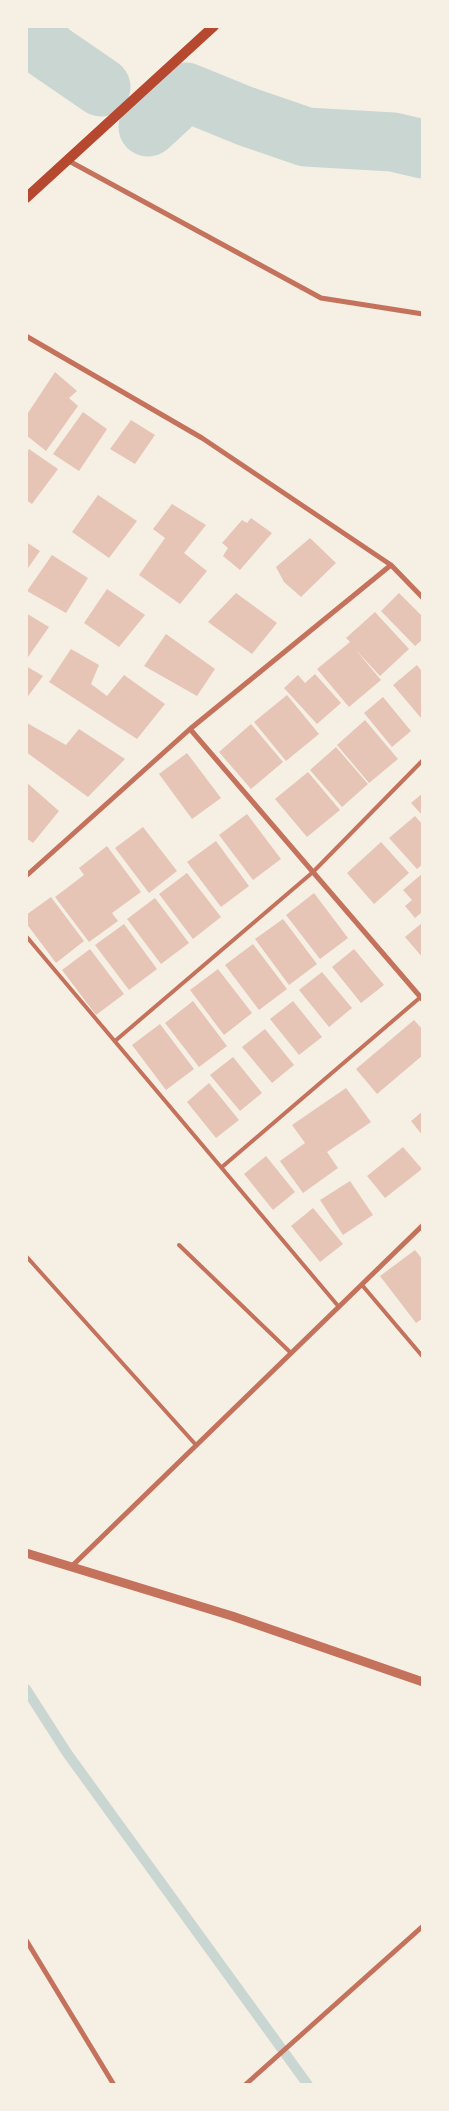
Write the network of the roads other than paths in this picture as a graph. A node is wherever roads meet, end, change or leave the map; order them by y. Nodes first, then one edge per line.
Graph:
1 (214, 26) edge
2 (69, 161) junction
3 (26, 198) edge
4 (423, 314) edge
5 (26, 336) edge
6 (391, 565) junction
7 (423, 598) edge
8 (190, 728) junction
9 (423, 760) edge
10 (313, 872) junction
11 (26, 876) edge
12 (26, 936) edge
13 (422, 998) edge
14 (115, 1041) junction
15 (222, 1167) junction
16 (423, 1225) edge
17 (179, 1245) dead end
18 (26, 1256) edge
19 (362, 1286) junction
20 (340, 1307) junction
21 (291, 1353) junction
22 (423, 1358) edge
23 (196, 1445) junction
24 (26, 1553) edge
25 (72, 1566) junction
26 (423, 1682) edge
27 (423, 1926) edge
28 (26, 1940) edge
29 (114, 2085) edge
30 (245, 2085) edge

1 - 2 main road
2 - 3 main road
2 - 4 street
5 - 6 street
6 - 7 street
6 - 8 street
8 - 10 street
8 - 11 street
9 - 10 lane
10 - 13 street
10 - 14 lane
12 - 14 lane
13 - 15 lane
14 - 15 lane
15 - 20 lane
16 - 19 street
17 - 21 lane
18 - 23 lane
19 - 20 street
19 - 22 lane
20 - 21 street
21 - 23 street
23 - 25 street
24 - 25 street
25 - 26 street
27 - 30 street
28 - 29 street

